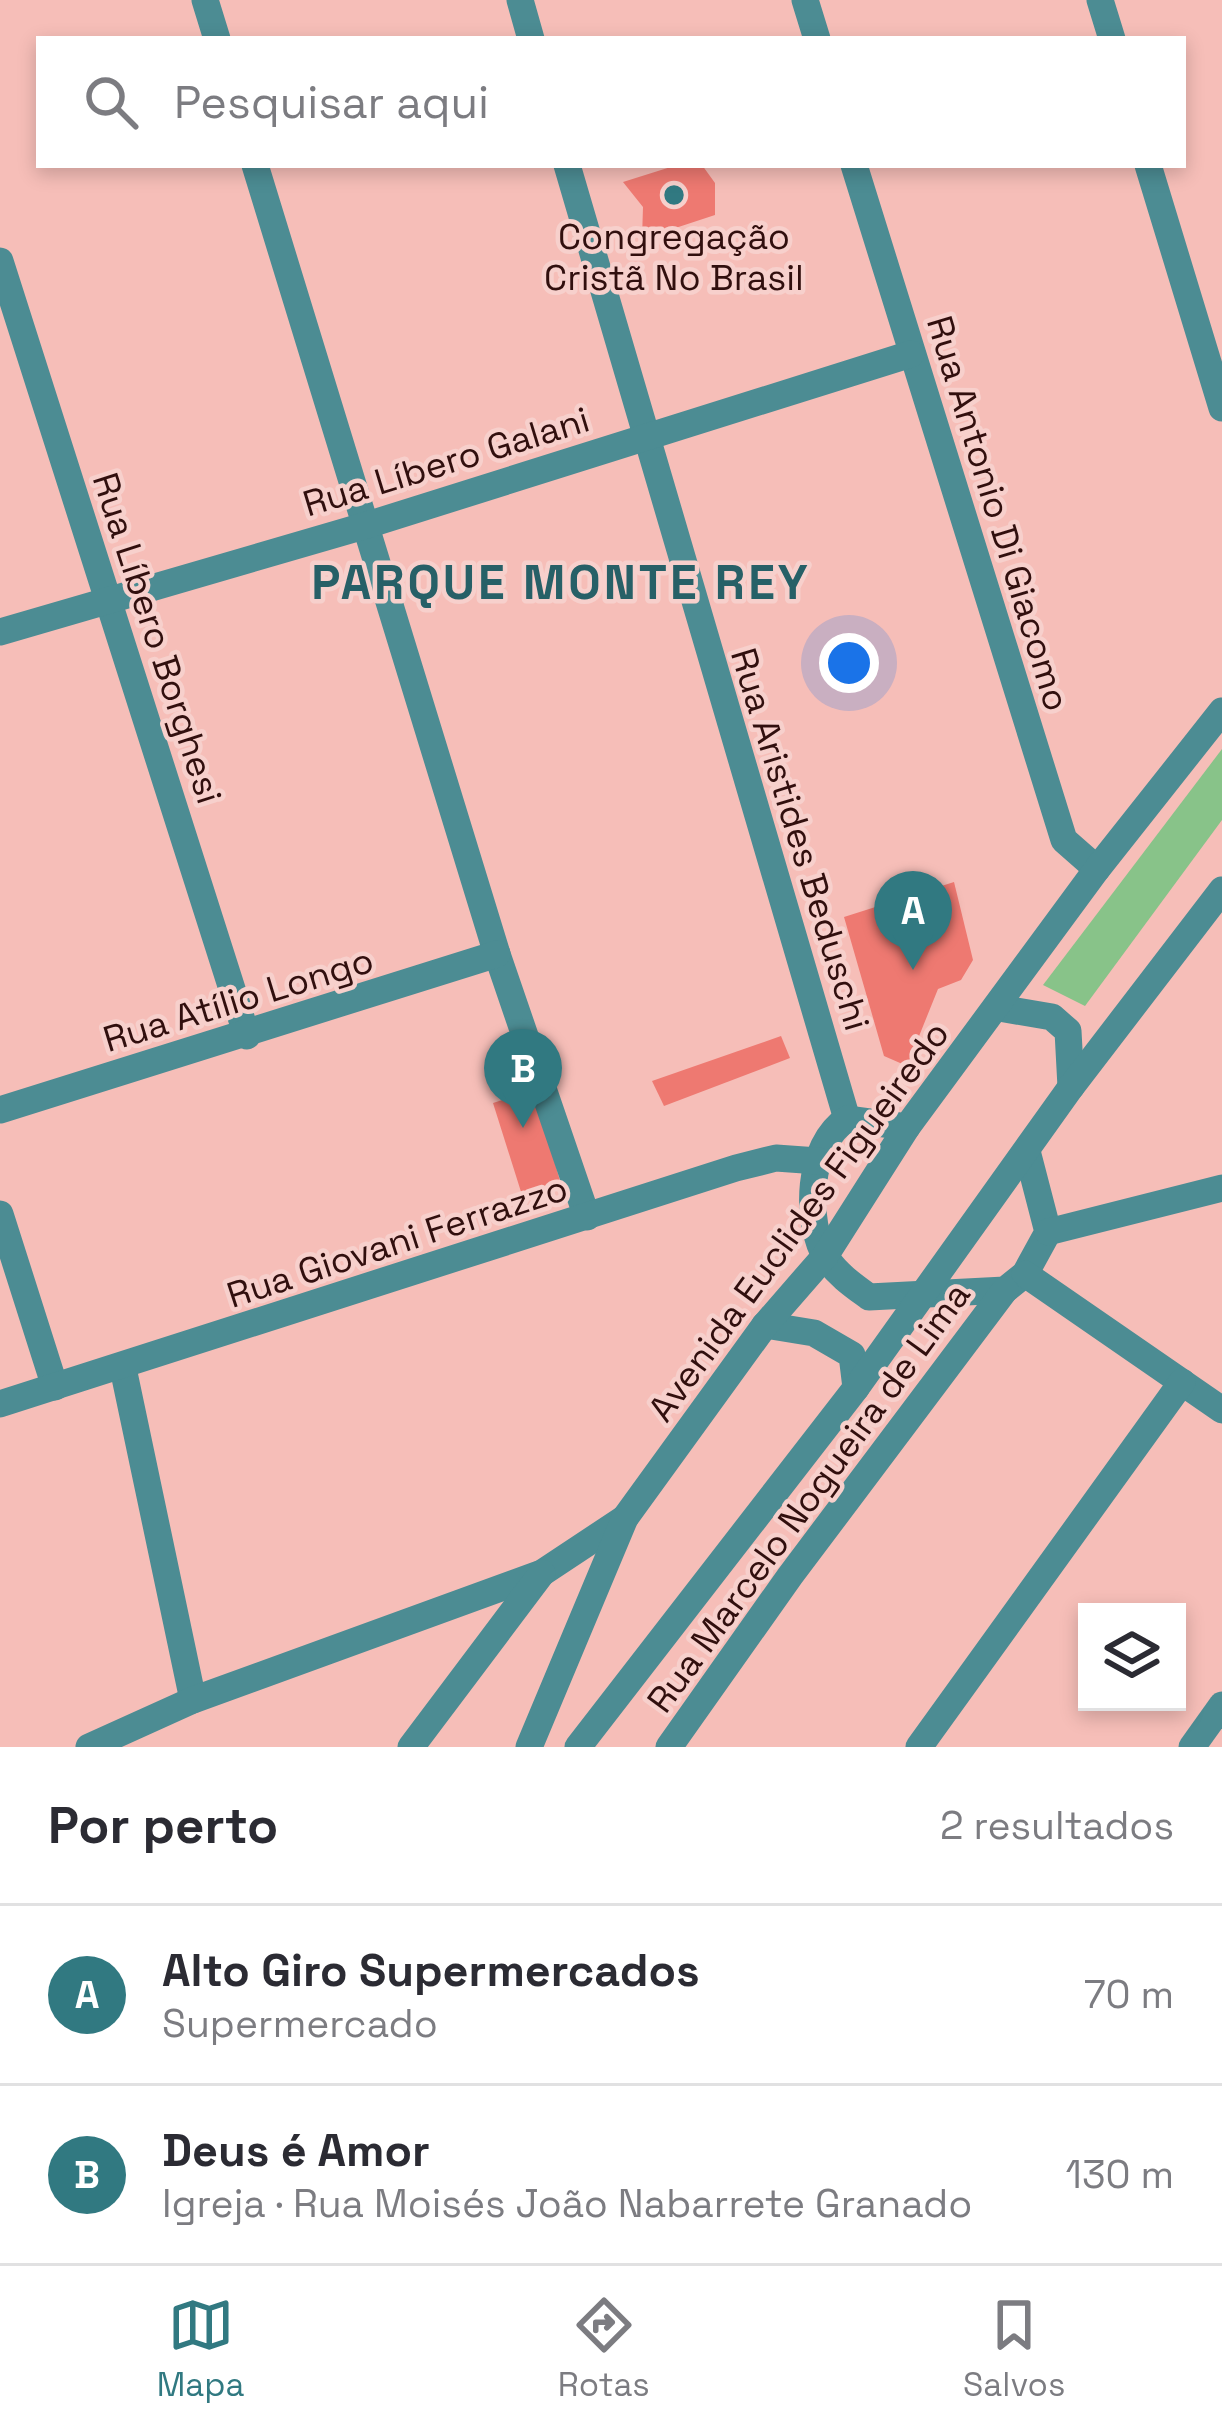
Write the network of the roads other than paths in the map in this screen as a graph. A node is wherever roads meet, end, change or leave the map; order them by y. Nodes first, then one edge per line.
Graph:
1 (205, 0) edge
2 (520, 0) edge
3 (805, 0) edge
4 (1100, 0) edge
5 (216, 36) edge
6 (530, 36) edge
7 (816, 36) edge
8 (1111, 36) edge
9 (256, 168) edge
10 (568, 168) edge
11 (855, 168) edge
12 (1149, 168) edge
13 (0, 261) edge
14 (911, 354) junction
15 (1222, 407) edge
16 (644, 437) junction
17 (364, 526) junction
18 (107, 599) junction
19 (0, 632) edge
20 (1222, 711) edge
21 (1097, 869) junction
22 (1220, 893) edge
23 (497, 954) junction
24 (999, 1008) junction
25 (247, 1036) junction
26 (1071, 1088) junction
27 (0, 1110) edge
28 (847, 1119) junction
29 (907, 1127) junction
30 (1028, 1155) junction
31 (818, 1161) junction
32 (1222, 1188) edge
33 (0, 1214) edge
34 (587, 1216) junction
35 (1048, 1232) junction
36 (825, 1256) junction
37 (1015, 1282) junction
38 (927, 1293) junction
39 (765, 1325) junction
40 (123, 1368) junction
41 (1182, 1382) junction
42 (55, 1387) junction
43 (856, 1388) junction
44 (0, 1404) edge
45 (1222, 1410) edge
46 (625, 1518) junction
47 (542, 1573) junction
48 (193, 1700) junction
49 (1222, 1706) edge
50 (119, 1739) edge
51 (89, 1747) edge
52 (411, 1747) edge
53 (530, 1747) edge
54 (578, 1747) edge
55 (669, 1747) edge
56 (919, 1747) edge
57 (1192, 1747) edge

1 - 5 street
2 - 6 street
3 - 7 street
4 - 8 street
9 - 17 street
10 - 16 street, Rua Aristides Beduschi
11 - 14 street, Rua Antonio Di Giacomo
12 - 15 street
13 - 18 street, Rua Líbero Borghesi
14 - 16 street, Rua Líbero Galani
14 - 21 street, Rua Antonio Di Giacomo
16 - 17 street, Rua Líbero Galani
16 - 28 street, Rua Aristides Beduschi
17 - 18 street, Rua Líbero Galani
17 - 23 street
18 - 19 street, Rua Líbero Galani
18 - 25 street, Rua Líbero Borghesi
20 - 21 street, Avenida Euclides Figueiredo
21 - 24 street, Avenida Euclides Figueiredo
22 - 26 street
23 - 25 street, Rua Atílio Longo
23 - 34 street
24 - 26 street
24 - 29 street, Avenida Euclides Figueiredo
25 - 27 street, Rua Atílio Longo
26 - 30 street
28 - 29 street
28 - 31 street
29 - 36 street, Avenida Euclides Figueiredo
30 - 35 street
30 - 38 street
31 - 34 street, Rua Giovani Ferrazzo
31 - 36 street
32 - 35 street
33 - 42 street
34 - 40 street, Rua Giovani Ferrazzo
35 - 37 street, Rua Marcelo Nogueira de Lima
36 - 38 street
36 - 39 street, Avenida Euclides Figueiredo
37 - 38 street
37 - 41 street
37 - 55 street, Rua Marcelo Nogueira de Lima
38 - 43 street
39 - 43 street
39 - 46 street, Avenida Euclides Figueiredo
40 - 42 street, Rua Giovani Ferrazzo
40 - 48 street
41 - 45 street
41 - 56 street
42 - 44 street, Rua Giovani Ferrazzo
43 - 54 street
46 - 47 street
46 - 53 street, Avenida Euclides Figueiredo
47 - 48 street
47 - 52 street
48 - 50 street
49 - 57 street
50 - 51 street

